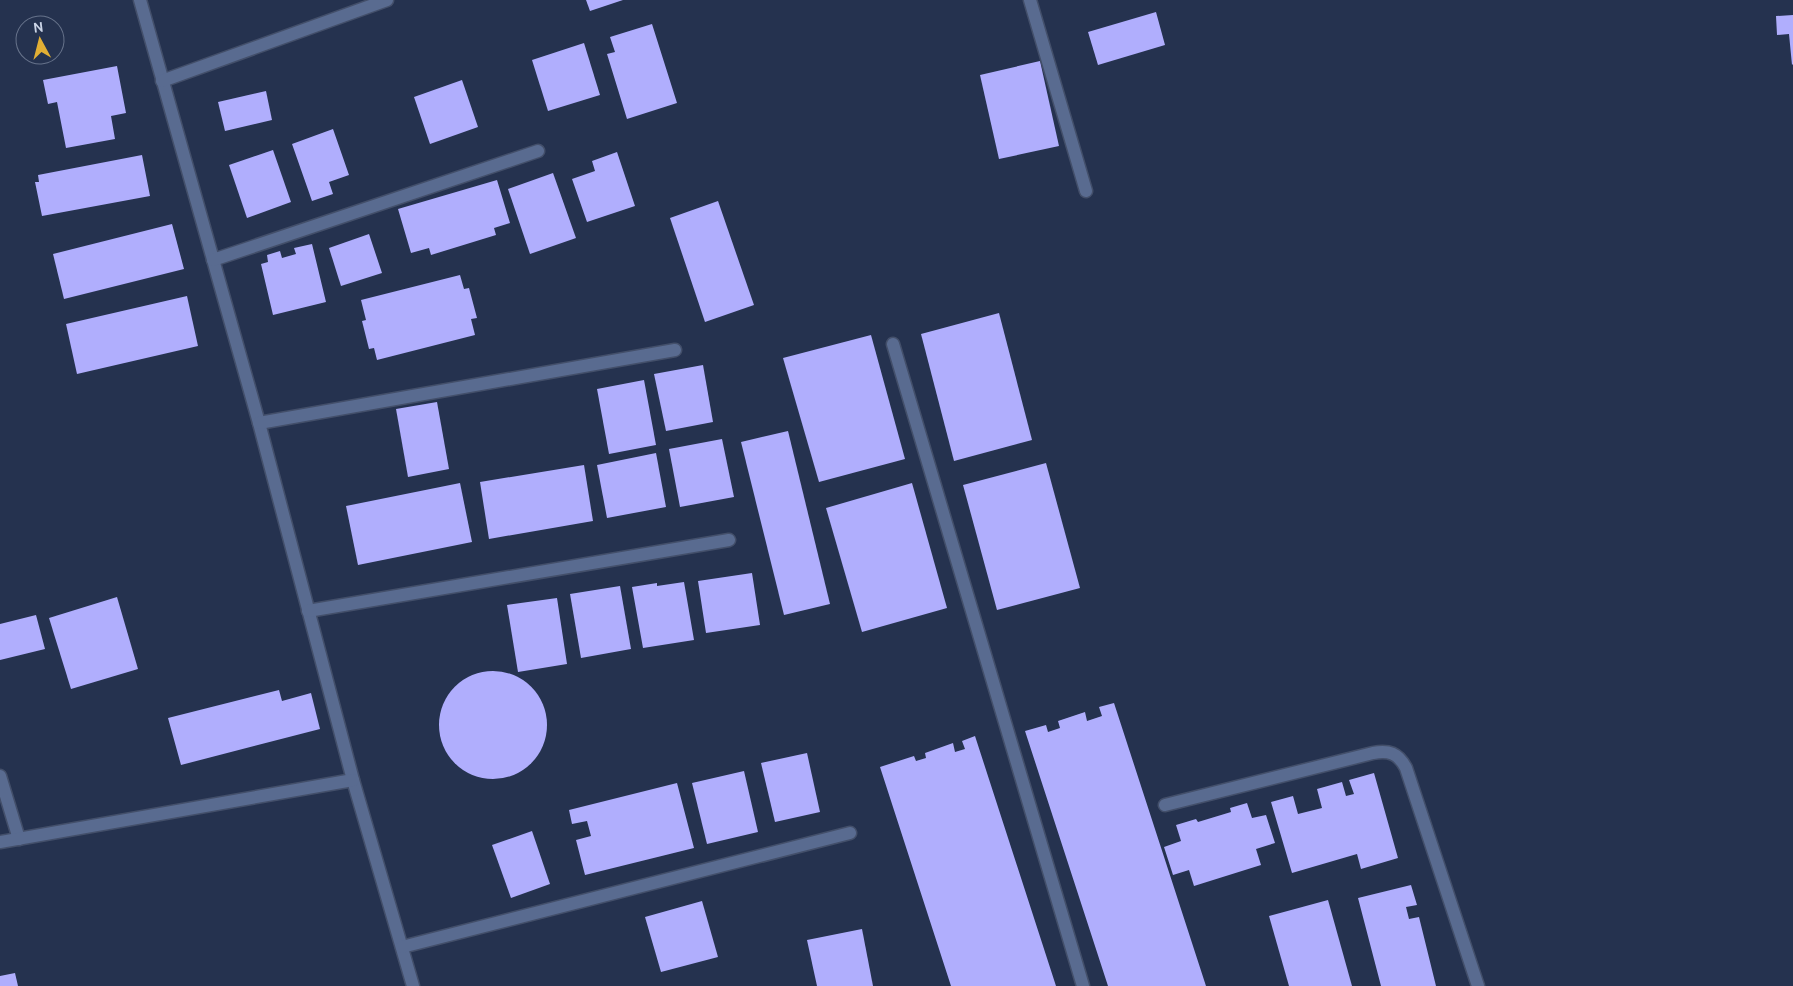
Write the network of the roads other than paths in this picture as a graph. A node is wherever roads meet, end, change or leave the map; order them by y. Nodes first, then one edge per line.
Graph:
1 (140, 0) edge
2 (387, 0) edge
3 (1030, 0) edge
4 (162, 81) junction
5 (538, 151) dead end
6 (1086, 191) dead end
7 (213, 260) junction
8 (893, 344) dead end
9 (674, 350) dead end
10 (259, 423) junction
11 (729, 540) dead end
12 (308, 611) junction
13 (0, 776) edge
14 (353, 780) junction
15 (1165, 805) dead end
16 (850, 833) dead end
17 (19, 839) junction
18 (0, 842) edge
19 (402, 947) junction
20 (413, 986) edge
21 (1083, 986) edge
22 (1478, 986) edge

1 - 4 street
2 - 4 street
3 - 6 street
4 - 7 street
5 - 7 street
7 - 10 street
8 - 21 street
9 - 10 street
10 - 12 street
11 - 12 street
12 - 14 street
13 - 17 street
14 - 17 street
14 - 19 street
15 - 22 street
16 - 19 street
17 - 18 street
19 - 20 street

